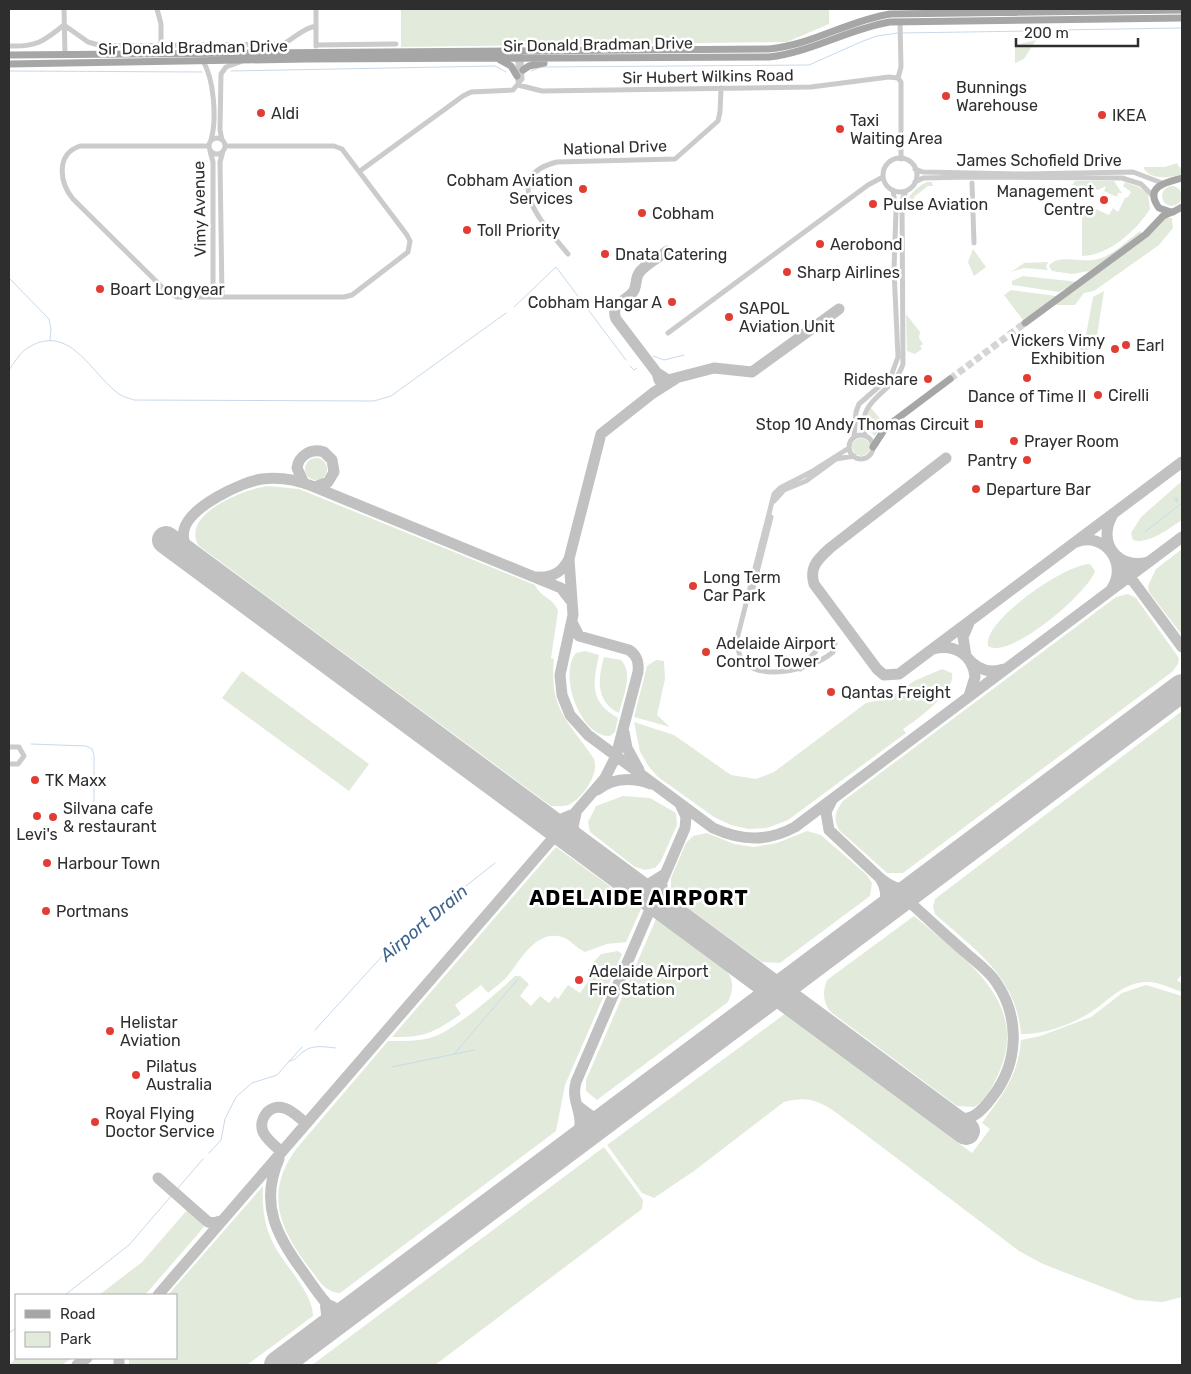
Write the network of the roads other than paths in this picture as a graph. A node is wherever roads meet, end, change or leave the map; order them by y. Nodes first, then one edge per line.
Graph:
1 (64, 9) edge
2 (157, 9) edge
3 (316, 9) edge
4 (893, 9) edge
5 (908, 9) edge
6 (1077, 10) edge
7 (1182, 10) edge
8 (970, 11) edge
9 (1020, 11) edge
10 (920, 14) junction
11 (880, 15) junction
12 (1121, 18) junction
13 (1182, 18) edge
14 (900, 20) edge
15 (64, 25) junction
16 (316, 26) junction
17 (396, 44) dead end
18 (161, 45) junction
19 (9, 46) edge
20 (316, 48) junction
21 (9, 55) edge
22 (65, 55) junction
23 (520, 57) junction
24 (573, 58) junction
25 (306, 59) junction
26 (497, 59) junction
27 (247, 60) junction
28 (323, 60) junction
29 (203, 61) junction
30 (52, 62) junction
31 (73, 62) junction
32 (9, 64) edge
33 (523, 70) junction
34 (517, 76) junction
35 (898, 78) junction
36 (518, 84) junction
37 (721, 88) junction
38 (211, 140) junction
39 (222, 140) junction
40 (209, 149) junction
41 (224, 149) junction
42 (901, 159) junction
43 (915, 168) junction
44 (360, 171) junction
45 (883, 177) junction
46 (968, 177) junction
47 (975, 177) junction
48 (1182, 178) edge
49 (1172, 180) junction
50 (915, 182) junction
51 (972, 183) junction
52 (1162, 183) junction
53 (1182, 186) edge
54 (893, 190) junction
55 (906, 191) junction
56 (1154, 197) junction
57 (1182, 207) edge
58 (1172, 212) junction
59 (974, 243) dead end
60 (568, 254) dead end
61 (213, 297) junction
62 (222, 297) junction
63 (1025, 323) tunnel mouth
64 (668, 333) dead end
65 (950, 379) tunnel mouth
66 (865, 436) junction
67 (854, 437) junction
68 (873, 447) junction
69 (849, 448) junction
70 (854, 456) junction
71 (746, 608) junction
72 (800, 669) junction
73 (9, 747) edge
74 (9, 764) edge

1 - 15 street
2 - 18 street
3 - 16 street
4 - 11 main road
5 - 10 main road
6 - 7 main road, Sir Donald Bradman Drive
6 - 9 main road, Sir Donald Bradman Drive
6 - 12 main road
8 - 9 main road, Sir Donald Bradman Drive
8 - 10 main road, Sir Donald Bradman Drive
10 - 14 main road, Sir Donald Bradman Drive
11 - 14 main road, Sir Donald Bradman Drive
11 - 23 main road, Sir Donald Bradman Drive
12 - 13 main road
12 - 14 main road
14 - 24 main road, Sir Donald Bradman Drive
14 - 35 street
15 - 18 street, Sir Donald Bradman Drive
15 - 19 street
15 - 22 street
16 - 18 street, Sir Donald Bradman Drive
16 - 20 street
17 - 20 street, Sir Donald Bradman Drive
20 - 22 main road, Sir Donald Bradman Drive
20 - 23 main road, Sir Donald Bradman Drive
20 - 25 main road
20 - 28 main road
21 - 22 main road, Sir Donald Bradman Drive
22 - 30 main road
22 - 31 main road
23 - 24 main road, Sir Donald Bradman Drive
23 - 26 main road, Sir Donald Bradman Drive
23 - 33 street
23 - 34 street
24 - 33 main road
25 - 27 main road, Sir Donald Bradman Drive
25 - 28 main road, Sir Donald Bradman Drive
26 - 28 main road, Sir Donald Bradman Drive
26 - 34 main road
27 - 29 main road, Sir Donald Bradman Drive
27 - 39 street
29 - 31 main road, Sir Donald Bradman Drive
29 - 38 street, Vimy Avenue
30 - 31 main road, Sir Donald Bradman Drive
30 - 32 main road, Sir Donald Bradman Drive
33 - 36 street
34 - 36 street
35 - 37 street, Sir Hubert Wilkins Road
35 - 42 street
36 - 37 street, Sir Hubert Wilkins Road
36 - 44 street
37 - 60 street, National Drive
38 - 39 street
38 - 40 street
39 - 41 street
40 - 41 street
40 - 61 street, Vimy Avenue
40 - 61 street
41 - 44 street
41 - 62 street, Vimy Avenue
42 - 43 street
42 - 45 street
43 - 50 street
43 - 52 street, James Schofield Drive
44 - 62 street
45 - 54 street
45 - 64 street
46 - 47 street, James Schofield Drive
46 - 50 street, James Schofield Drive
46 - 51 street
47 - 51 street
47 - 56 street, James Schofield Drive
48 - 49 main road
49 - 52 main road
49 - 53 main road
50 - 55 street
51 - 59 street
52 - 56 main road
54 - 55 street
54 - 67 street
55 - 66 street
56 - 58 main road
57 - 58 main road
58 - 63 main road
61 - 62 street
65 - 68 main road
66 - 67 street
66 - 68 street
67 - 69 street
68 - 70 street
69 - 70 street
69 - 71 street
70 - 71 street
71 - 72 street
72 - 72 street
73 - 74 street

